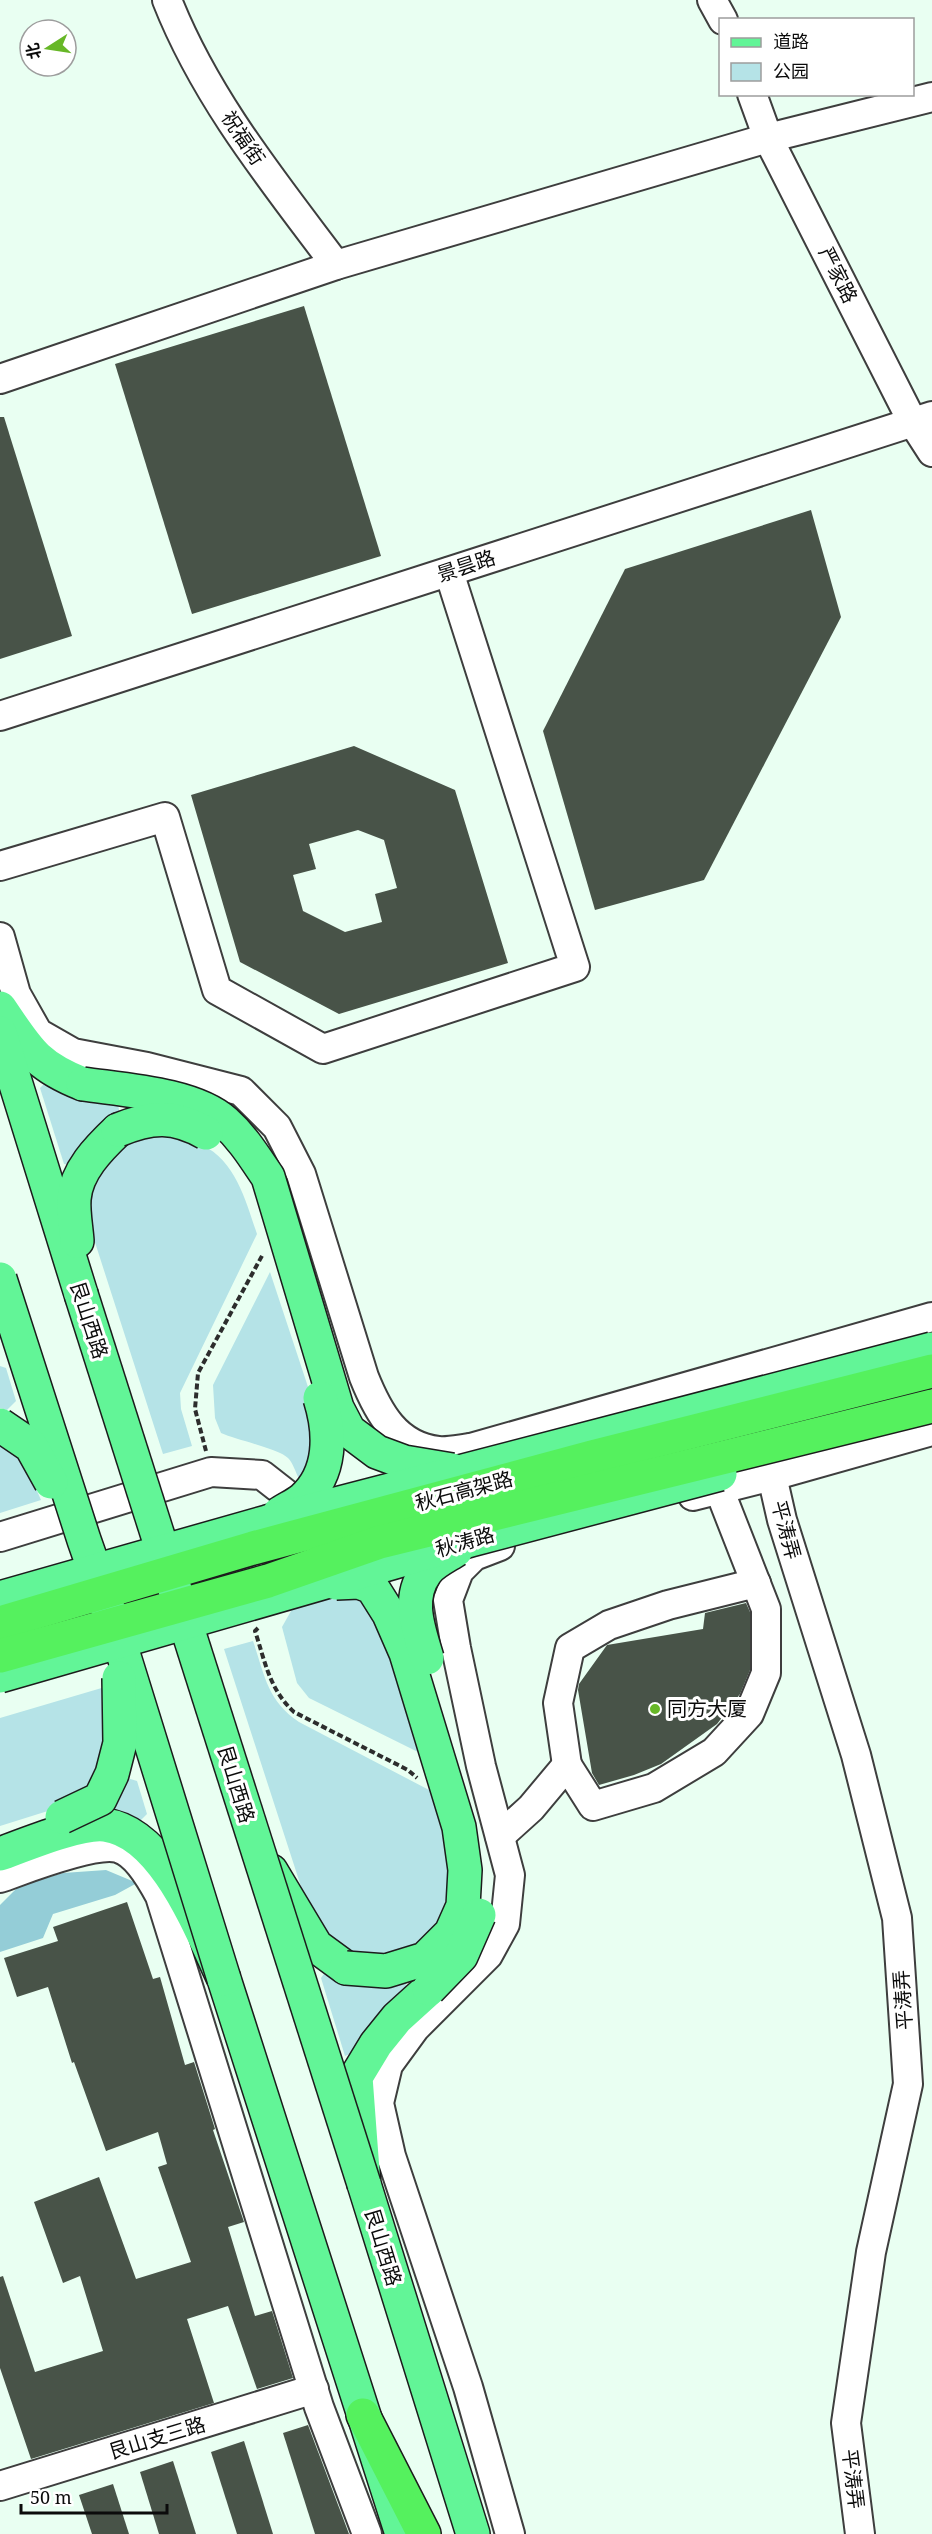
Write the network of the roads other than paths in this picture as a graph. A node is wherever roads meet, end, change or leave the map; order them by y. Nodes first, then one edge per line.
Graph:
1 (167, 0) edge
2 (712, 0) edge
3 (722, 18) edge
4 (753, 96) edge
5 (932, 97) edge
6 (768, 138) junction
7 (336, 265) junction
8 (0, 379) edge
9 (922, 419) edge
10 (932, 452) edge
11 (448, 572) junction
12 (0, 716) edge
13 (0, 866) edge
14 (0, 937) edge
15 (0, 1008) edge
16 (0, 1033) edge
17 (0, 1280) edge
18 (81, 1294) junction
19 (932, 1317) edge
20 (0, 1319) edge
21 (0, 1331) edge
22 (932, 1349) edge
23 (932, 1371) edge
24 (932, 1406) edge
25 (932, 1419) edge
26 (0, 1425) edge
27 (932, 1431) edge
28 (470, 1472) junction
29 (772, 1476) junction
30 (719, 1489) junction
31 (267, 1522) junction
32 (300, 1526) junction
33 (0, 1537) edge
34 (84, 1540) junction
35 (485, 1543) junction
36 (325, 1583) junction
37 (756, 1583) junction
38 (0, 1598) edge
39 (0, 1623) edge
40 (118, 1637) junction
41 (0, 1656) edge
42 (0, 1676) edge
43 (0, 1689) edge
44 (567, 1765) junction
45 (500, 1836) junction
46 (0, 1837) edge
47 (255, 1845) junction
48 (0, 1854) edge
49 (0, 1878) edge
50 (224, 1979) junction
51 (364, 2184) junction
52 (314, 2390) junction
53 (363, 2415) junction
54 (0, 2486) edge
55 (367, 2534) edge
56 (402, 2534) edge
57 (424, 2534) edge
58 (473, 2534) edge
59 (510, 2534) edge
60 (860, 2534) edge

1 - 7 street, 祝福街
2 - 3 street
4 - 6 street, 严家路
5 - 6 street
6 - 7 street
6 - 9 street, 严家路
7 - 8 street
9 - 10 street, 严家路
9 - 11 street, 景昙路
11 - 12 street, 景昙路
11 - 13 street
14 - 28 street
15 - 28 main road, bridge
16 - 18 main road, 艮山西路
17 - 34 main road, bridge
18 - 31 main road, bridge
18 - 47 main road, 艮山西路, bridge
19 - 28 street
20 - 21 main road
22 - 28 main road, bridge
23 - 39 highway, 秋石高架路, bridge
24 - 41 highway, 秋石高架路, bridge
25 - 35 main road, 秋涛路, bridge
26 - 34 main road, bridge
27 - 29 street
28 - 31 main road, bridge
28 - 32 street
28 - 35 street
29 - 30 street
29 - 60 street, 平涛弄
30 - 35 street
30 - 37 street
31 - 38 main road, bridge
32 - 33 street
32 - 43 street
34 - 40 main road, bridge
35 - 36 main road, 秋涛路, bridge
35 - 45 street
35 - 51 main road, bridge
36 - 42 main road, 秋涛路, bridge
36 - 47 main road, bridge
37 - 44 street
37 - 44 street
40 - 46 main road, bridge
40 - 50 main road, bridge
44 - 45 street
45 - 59 street
47 - 51 main road, 艮山西路, bridge
48 - 50 main road, bridge
49 - 52 street
50 - 53 main road
51 - 58 main road, 艮山西路
52 - 54 street, 艮山支三路
52 - 55 street
53 - 56 main road
53 - 57 highway

